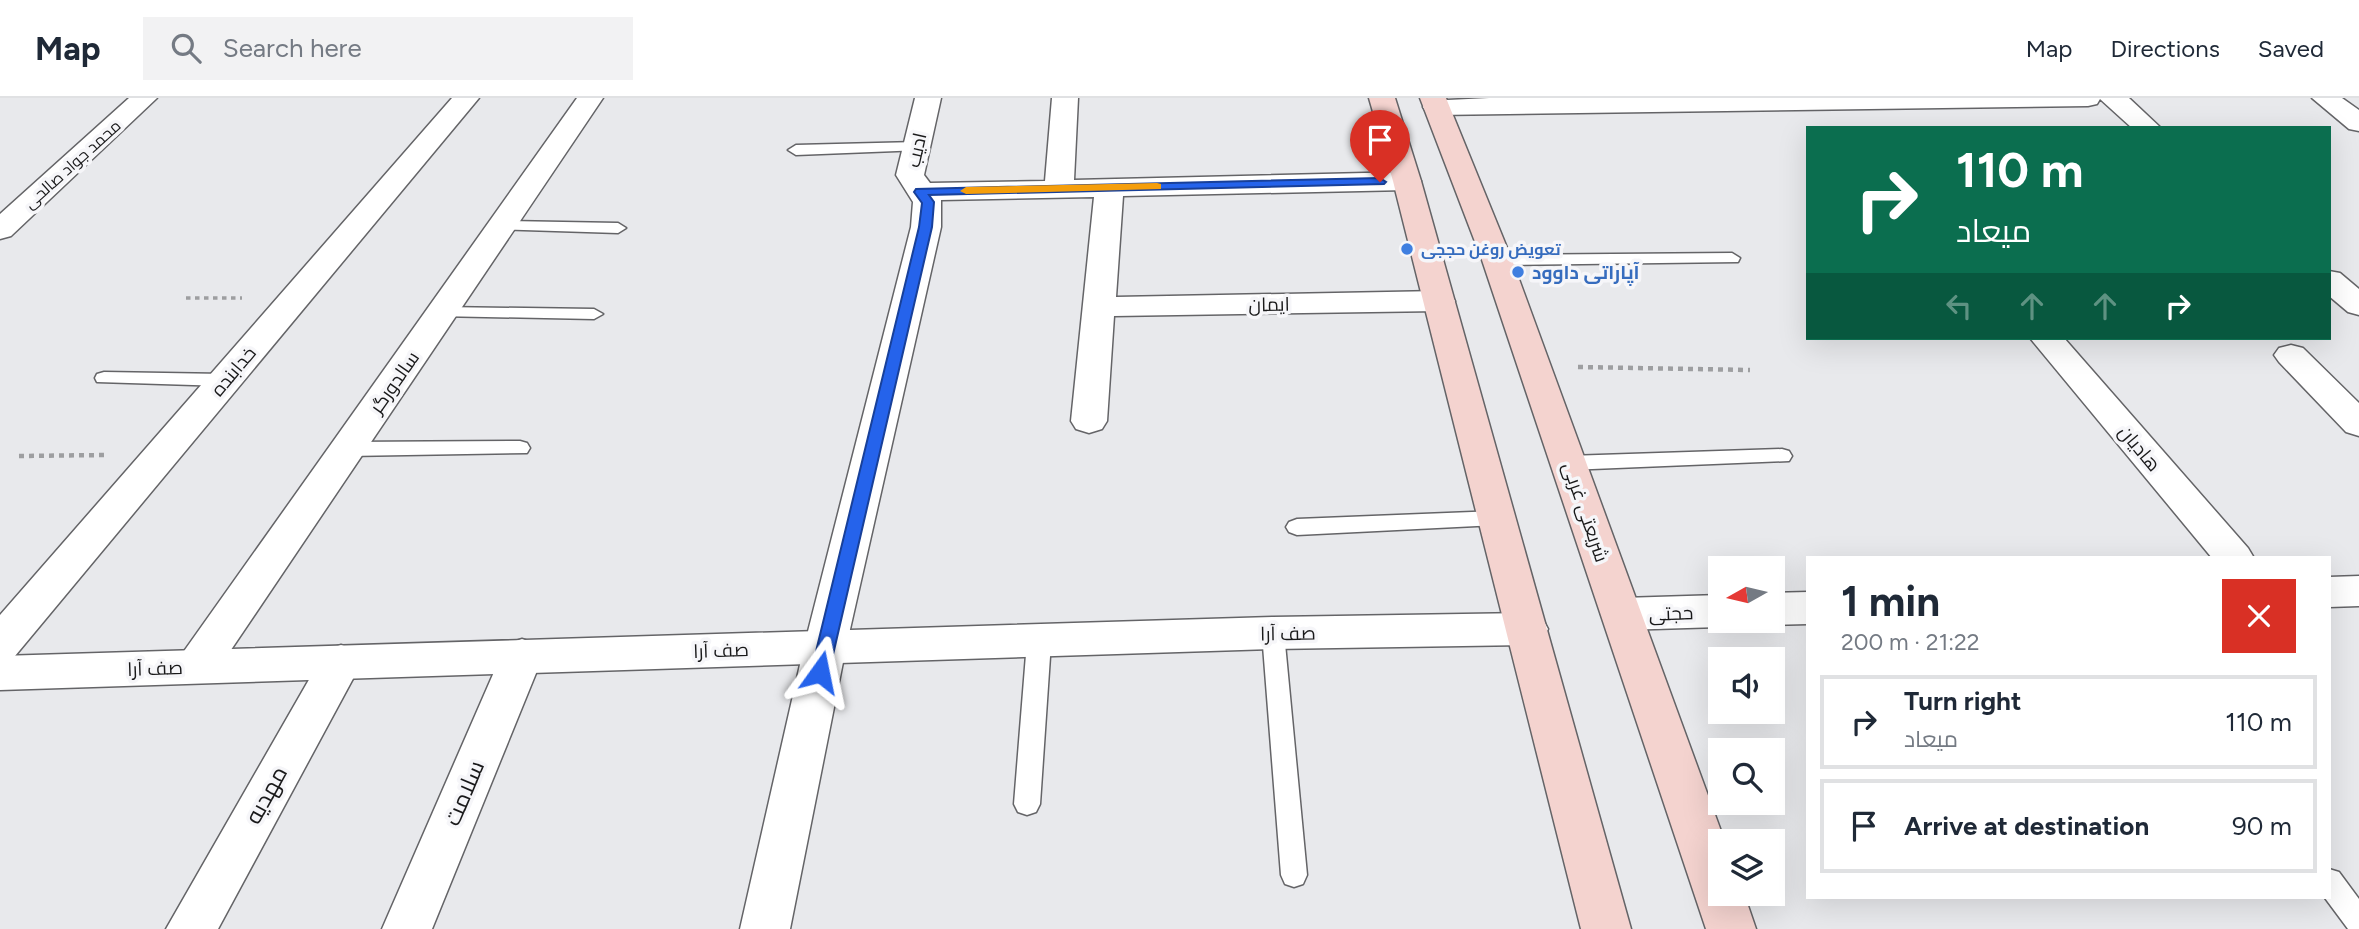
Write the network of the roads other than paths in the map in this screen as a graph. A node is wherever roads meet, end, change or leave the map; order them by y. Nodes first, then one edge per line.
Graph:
1 (144, 98) edge
2 (466, 98) edge
3 (590, 98) edge
4 (928, 98) edge
5 (1065, 98) edge
6 (1382, 98) edge
7 (2088, 98) edge
8 (2113, 98) edge
9 (2325, 98) edge
10 (1833, 101) edge
11 (1435, 103) edge
12 (2359, 123) edge
13 (1864, 126) edge
14 (2146, 126) edge
15 (917, 147) junction
16 (796, 150) dead end
17 (1407, 181) junction
18 (1109, 188) junction
19 (1059, 189) junction
20 (920, 192) junction
21 (502, 226) junction
22 (618, 228) dead end
23 (0, 230) edge
24 (1732, 258) dead end
25 (1497, 261) junction
26 (2331, 282) edge
27 (1439, 301) junction
28 (2359, 305) edge
29 (1098, 307) junction
30 (442, 312) junction
31 (594, 314) dead end
32 (2048, 340) edge
33 (2291, 355) dead end
34 (104, 378) dead end
35 (225, 380) junction
36 (1089, 421) dead end
37 (2359, 424) edge
38 (520, 448) dead end
39 (348, 449) junction
40 (1782, 456) dead end
41 (1568, 463) junction
42 (1497, 519) junction
43 (1297, 527) dead end
44 (2232, 556) edge
45 (2359, 591) edge
46 (2331, 592) edge
47 (1806, 608) edge
48 (1785, 609) edge
49 (1708, 611) edge
50 (1622, 614) junction
51 (1527, 629) junction
52 (1273, 633) junction
53 (1039, 642) junction
54 (0, 644) edge
55 (825, 647) junction
56 (522, 656) junction
57 (341, 662) junction
58 (197, 666) junction
59 (0, 673) edge
60 (1027, 804) dead end
61 (1294, 875) dead end
62 (2331, 884) edge
63 (2359, 921) edge
64 (191, 929) edge
65 (407, 929) edge
66 (765, 929) edge
67 (1606, 929) edge
68 (1731, 929) edge

1 - 23 street, محمد جواد صالحی
2 - 35 street, خدابنده
3 - 21 street, سالدورگر
4 - 15 street, ادیب
5 - 19 street
6 - 17 main road
7 - 10 street
8 - 14 street
9 - 12 street
10 - 11 street
10 - 13 street
11 - 25 main road, شریعتی غربی
15 - 16 lane
15 - 20 street, ادیب
17 - 18 street
17 - 27 main road
18 - 19 street
18 - 29 street
19 - 20 street
20 - 55 street, ادیب
21 - 22 lane
21 - 30 street, سالدورگر
24 - 25 lane
25 - 41 main road, شریعتی غربی
26 - 28 street
27 - 29 street, ایمان
27 - 42 main road
29 - 36 street
30 - 31 lane
30 - 39 street, سالدورگر
32 - 44 street, هادیان
33 - 37 street
34 - 35 lane
35 - 54 street, خدابنده
38 - 39 lane
39 - 58 street, سالدورگر
40 - 41 lane
41 - 50 main road, شریعتی غربی
42 - 43 lane
42 - 51 main road
45 - 46 street
47 - 48 street
49 - 50 street, حجتی
50 - 68 main road, شریعتی غربی
51 - 52 street, صف آرا
51 - 67 main road
52 - 53 street, صف آرا
52 - 61 lane
53 - 55 street, صف آرا
53 - 60 lane
55 - 56 street, صف آرا
55 - 66 street, ادیب
56 - 57 street, صف آرا
56 - 65 street, سلامت
57 - 58 street, صف آرا
57 - 64 street, مهدیه
58 - 59 street, صف آرا
62 - 63 lane

